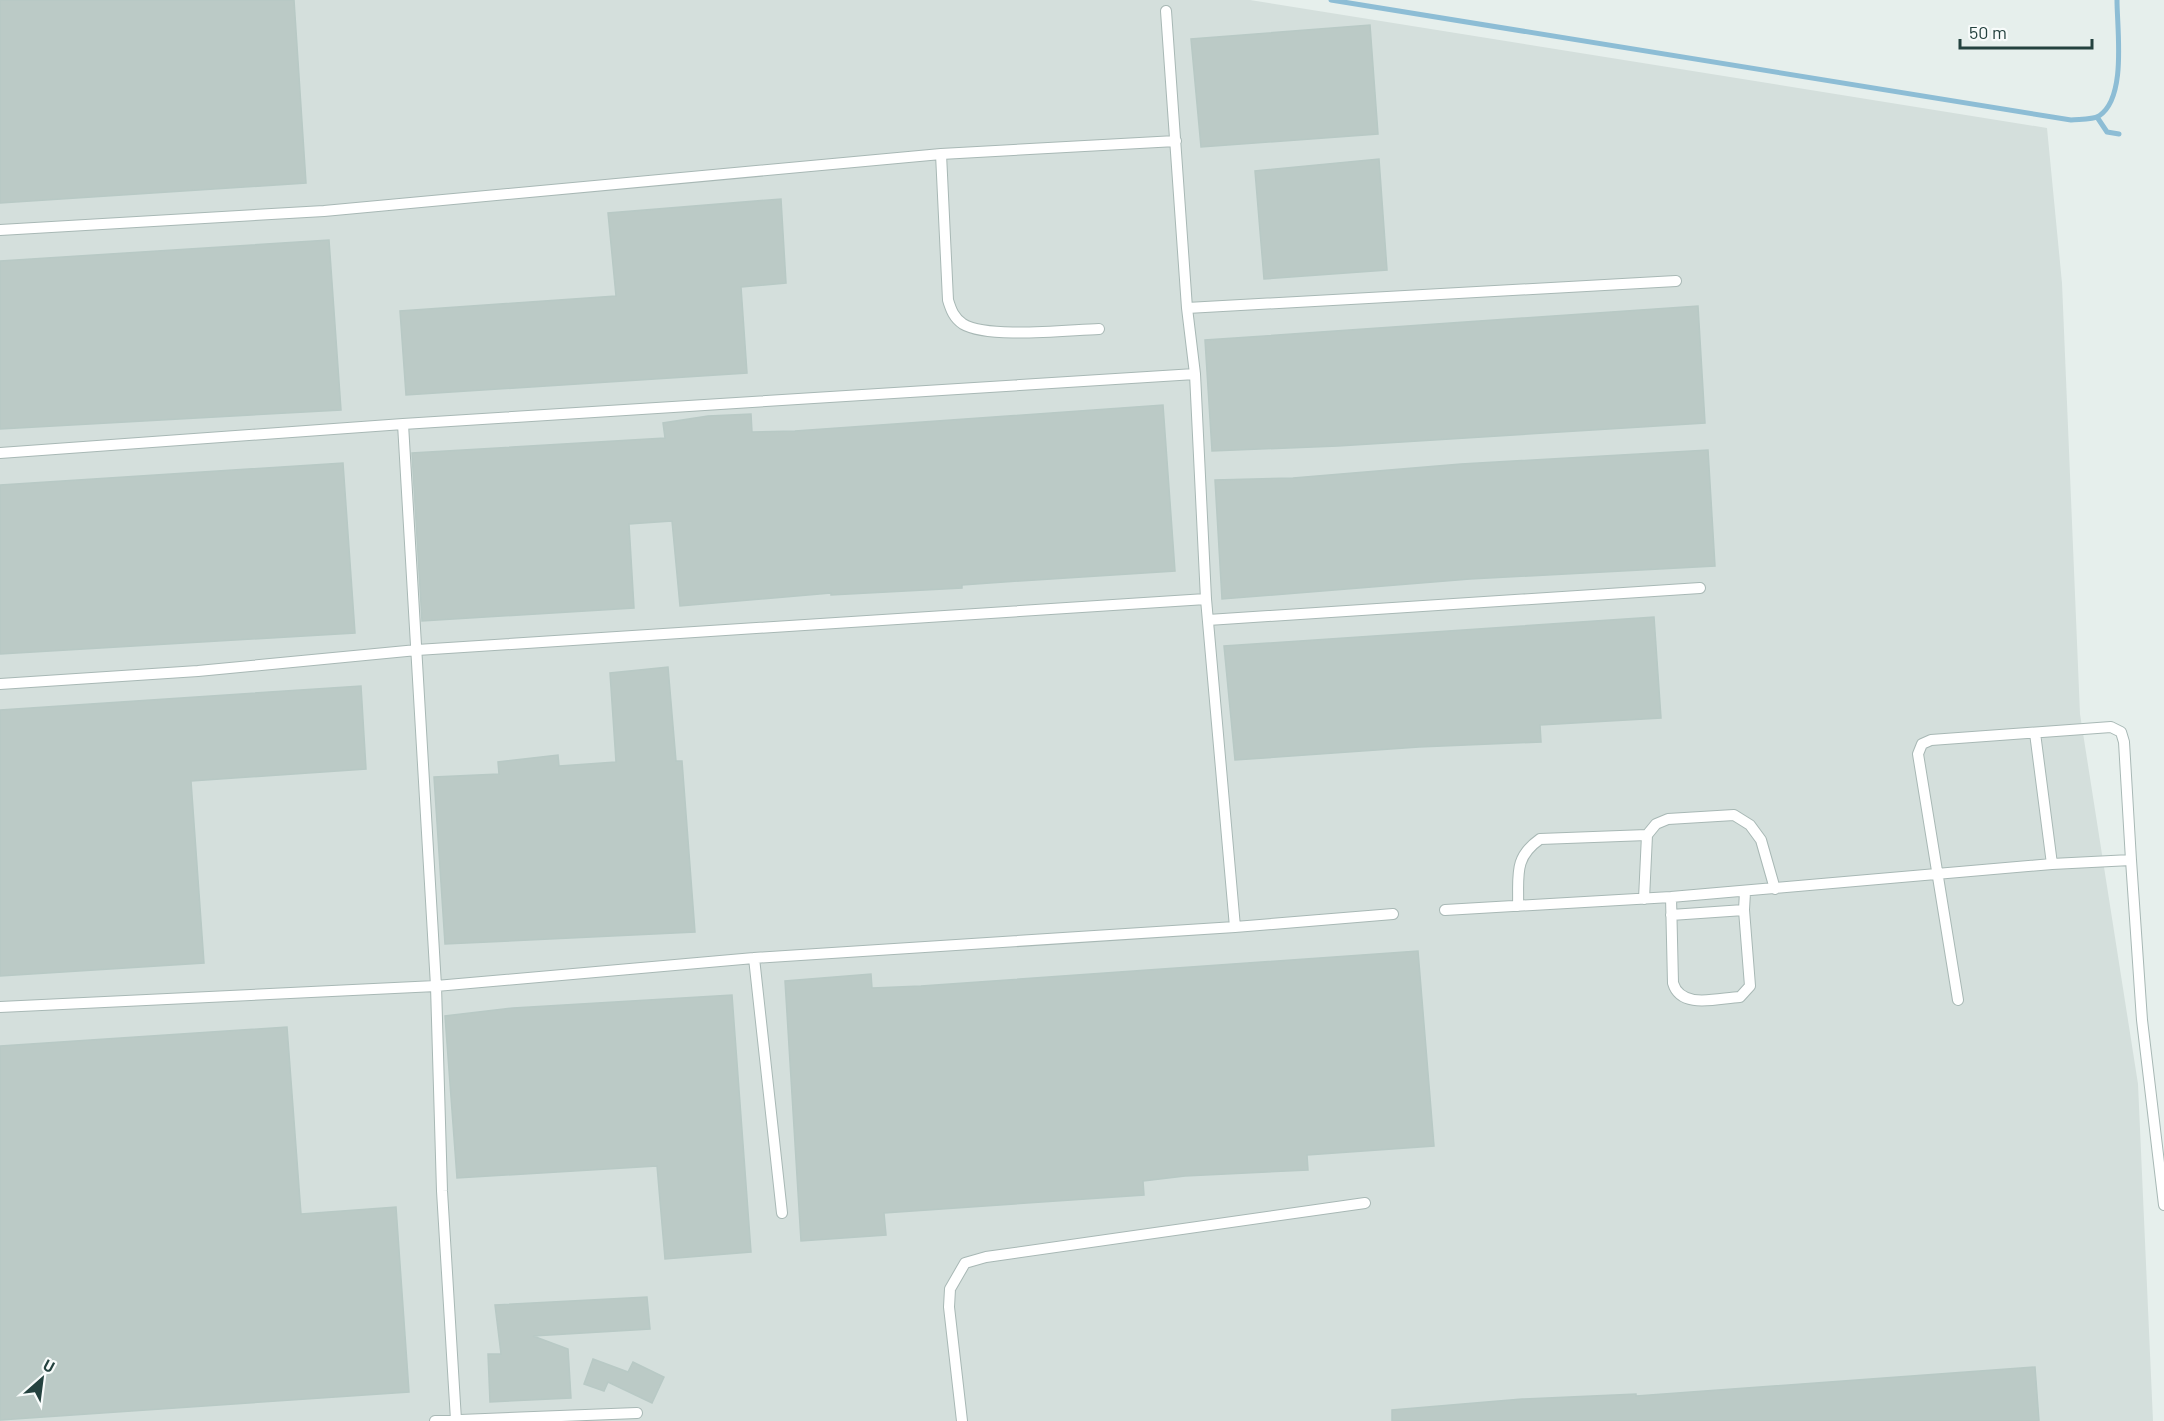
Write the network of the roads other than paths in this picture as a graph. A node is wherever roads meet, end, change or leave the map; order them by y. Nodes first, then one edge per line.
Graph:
1 (1166, 11) dead end
2 (1176, 141) junction
3 (941, 154) junction
4 (0, 230) edge
5 (1676, 281) dead end
6 (1187, 308) junction
7 (1099, 329) dead end
8 (1195, 374) junction
9 (403, 424) junction
10 (0, 453) edge
11 (1700, 588) dead end
12 (1206, 599) junction
13 (1208, 620) junction
14 (417, 650) junction
15 (0, 684) edge
16 (2035, 733) junction
17 (1647, 835) junction
18 (2131, 860) junction
19 (2052, 864) junction
20 (1938, 875) junction
21 (1775, 889) junction
22 (1745, 892) junction
23 (1671, 897) junction
24 (1644, 899) junction
25 (1518, 906) junction
26 (1444, 910) dead end
27 (1744, 910) junction
28 (1393, 914) dead end
29 (1671, 915) junction
30 (1235, 927) junction
31 (754, 958) junction
32 (436, 986) junction
33 (1958, 1000) dead end
34 (0, 1007) edge
35 (1365, 1203) dead end
36 (2164, 1205) edge
37 (782, 1213) dead end
38 (637, 1413) dead end
39 (456, 1420) edge
40 (435, 1421) edge
41 (962, 1421) edge

1 - 2 lane
2 - 3 lane
2 - 6 lane
3 - 4 lane
3 - 7 lane
5 - 6 lane
6 - 8 lane
8 - 9 lane
8 - 12 lane
9 - 10 lane
9 - 14 lane
11 - 13 lane
12 - 13 lane
12 - 14 lane
13 - 30 lane
14 - 15 lane
14 - 32 lane
16 - 18 lane
16 - 19 lane
16 - 20 lane
17 - 21 lane
17 - 24 lane
17 - 25 lane
18 - 19 lane
18 - 36 lane
19 - 20 lane
20 - 21 lane
20 - 33 lane
21 - 22 lane
22 - 23 lane
22 - 27 lane
23 - 24 lane
23 - 29 lane
24 - 25 lane
25 - 26 lane
27 - 29 lane
27 - 29 lane
28 - 30 lane
30 - 31 lane
31 - 32 lane
31 - 37 lane
32 - 34 lane
32 - 39 lane
35 - 41 lane
38 - 39 lane
39 - 40 lane

